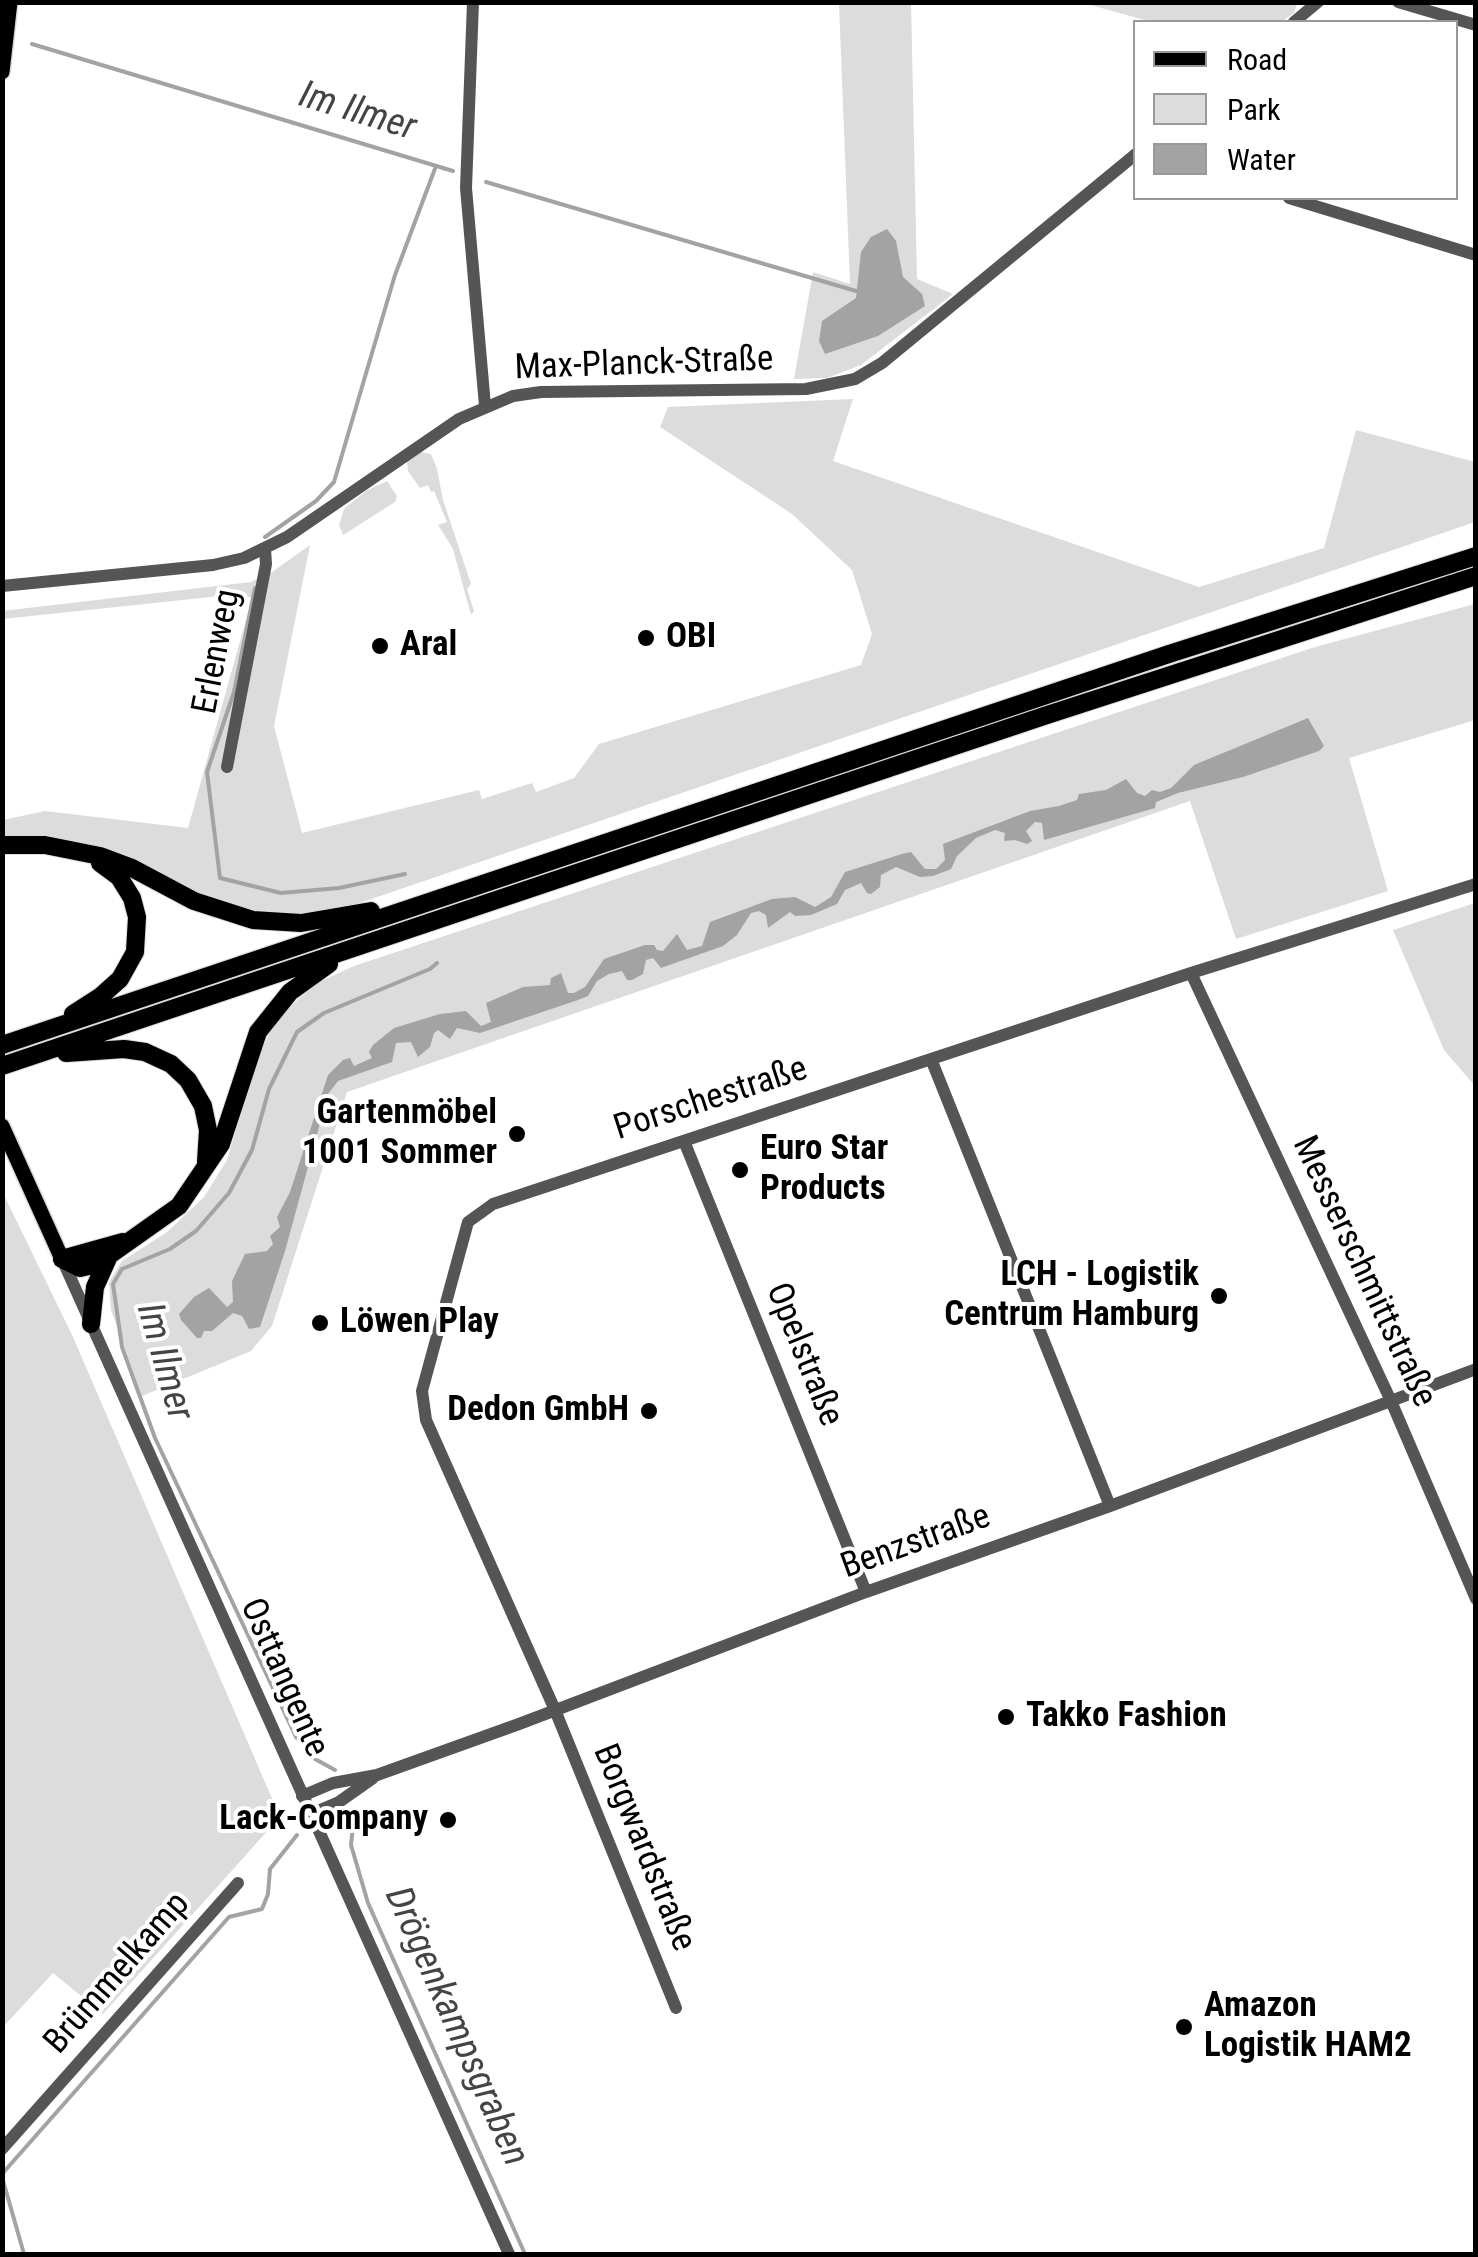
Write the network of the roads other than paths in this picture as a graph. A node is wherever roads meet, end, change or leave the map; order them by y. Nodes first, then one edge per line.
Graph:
1 (10, 2) edge
2 (473, 2) edge
3 (1318, 2) edge
4 (1398, 2) edge
5 (1296, 20) edge
6 (1476, 25) edge
7 (2, 72) edge
8 (1133, 156) edge
9 (1296, 200) edge
10 (1476, 255) edge
11 (485, 406) junction
12 (266, 550) junction
13 (1476, 556) edge
14 (1476, 576) edge
15 (2, 586) edge
16 (227, 767) dead end
17 (2, 845) edge
18 (70, 849) junction
19 (1476, 884) edge
20 (474, 887) junction
21 (364, 944) junction
22 (1191, 974) junction
23 (2, 1045) edge
24 (43, 1047) junction
25 (931, 1059) junction
26 (2, 1068) edge
27 (2, 1126) edge
28 (684, 1141) junction
29 (203, 1172) junction
30 (133, 1239) junction
31 (108, 1258) junction
32 (62, 1259) junction
33 (91, 1324) junction
34 (1476, 1369) edge
35 (1390, 1401) junction
36 (1110, 1506) junction
37 (866, 1592) junction
38 (1476, 1598) edge
39 (555, 1710) junction
40 (377, 1775) junction
41 (302, 1796) junction
42 (311, 1814) junction
43 (238, 1883) dead end
44 (676, 2008) dead end
45 (2, 2150) edge
46 (509, 2254) edge

1 - 7 main road
2 - 11 street
3 - 5 street
4 - 6 street
8 - 11 street, Max-Planck-Straße
9 - 10 street
11 - 12 street, Max-Planck-Straße
12 - 15 street, Max-Planck-Straße
12 - 16 street, Erlenweg
13 - 20 highway
14 - 21 highway
17 - 18 highway
18 - 20 highway
18 - 24 highway
19 - 22 street, Porschestraße
20 - 24 highway
21 - 24 highway
21 - 29 highway
22 - 25 street, Porschestraße
22 - 35 street, Messerschmittstraße
23 - 24 highway
24 - 26 highway
24 - 29 highway
25 - 28 street, Porschestraße
25 - 36 street
27 - 32 main road, Osttangente
28 - 37 street, Opelstraße
28 - 39 street, Porschestraße
29 - 30 highway
30 - 31 highway
30 - 32 highway
31 - 32 highway
31 - 33 highway
32 - 33 street, Osttangente
33 - 41 street, Osttangente
34 - 35 street, Benzstraße
35 - 36 street, Benzstraße
35 - 38 street, Messerschmittstraße
36 - 37 street, Benzstraße
37 - 39 street, Benzstraße
39 - 40 street, Benzstraße
39 - 44 street, Borgwardstraße
40 - 41 street, Benzstraße
40 - 42 street, Benzstraße
41 - 42 street, Osttangente
42 - 46 street, Osttangente
43 - 45 street, Brümmelkamp

